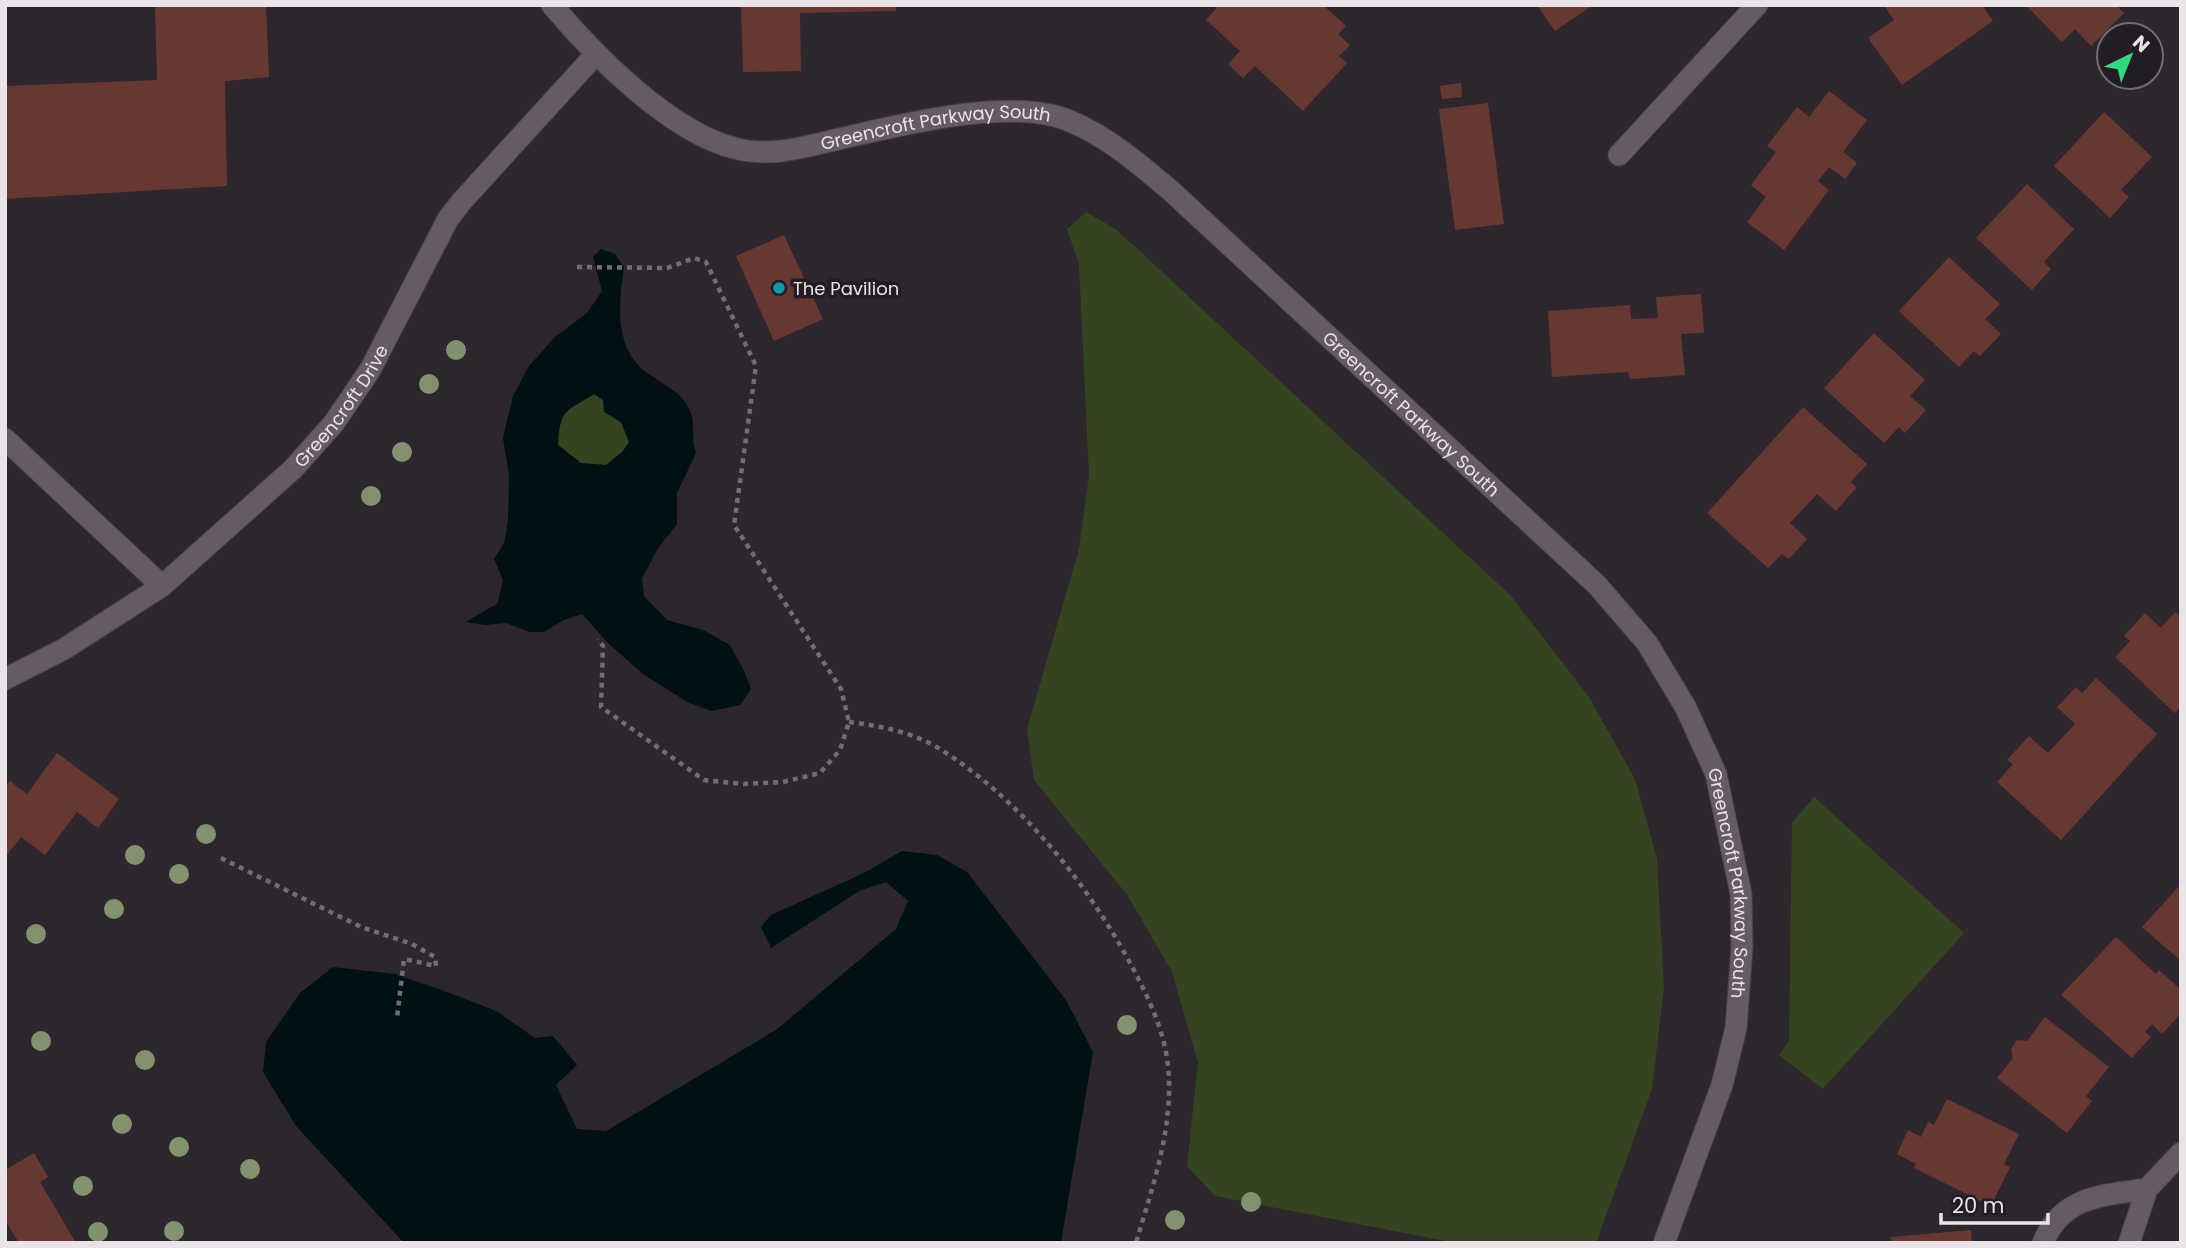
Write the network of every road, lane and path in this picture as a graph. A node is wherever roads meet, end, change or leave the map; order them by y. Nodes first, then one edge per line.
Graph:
1 (552, 5) edge
2 (1757, 5) edge
3 (596, 54) junction
4 (1619, 155) dead end
5 (577, 267) dead end
6 (5, 439) edge
7 (162, 586) junction
8 (598, 639) dead end
9 (5, 679) edge
10 (849, 722) junction
11 (220, 858) dead end
12 (397, 1018) dead end
13 (2181, 1153) edge
14 (2147, 1189) junction
15 (1136, 1243) edge
16 (1664, 1243) edge
17 (2043, 1243) edge
18 (2130, 1243) edge

1 - 3 street, Greencroft Parkway South
2 - 4 street
3 - 7 street, Greencroft Drive
3 - 16 street, Greencroft Parkway South
5 - 10 path
6 - 7 street
7 - 9 street, Greencroft Drive
8 - 10 path
10 - 15 path
11 - 12 path
13 - 14 street
14 - 17 street
14 - 18 street

